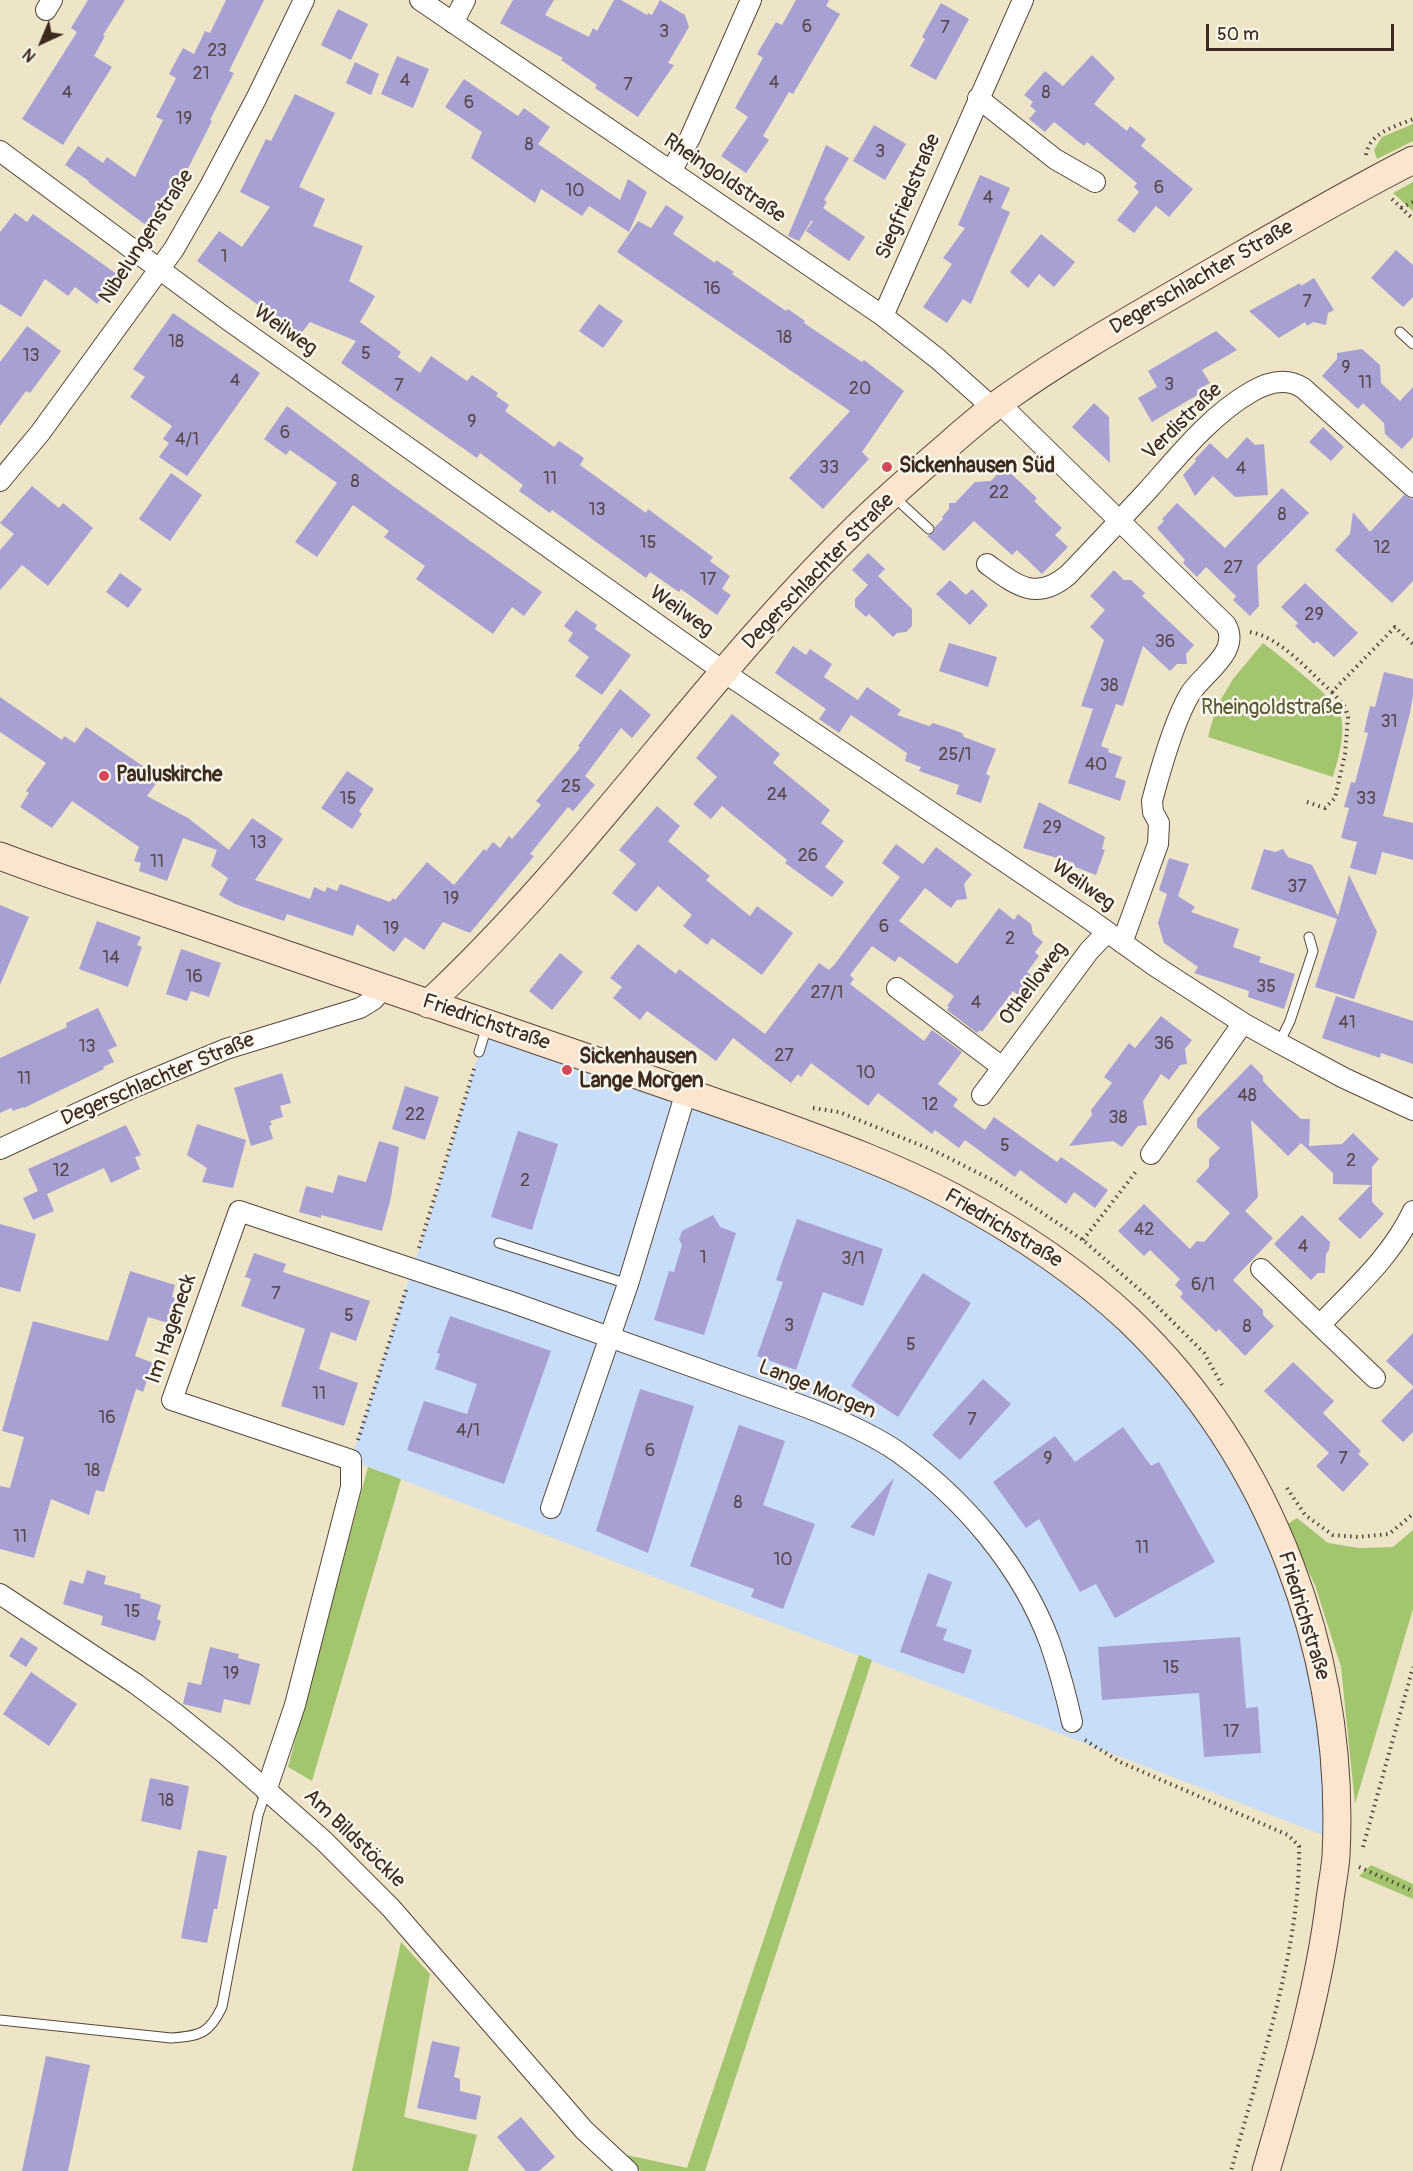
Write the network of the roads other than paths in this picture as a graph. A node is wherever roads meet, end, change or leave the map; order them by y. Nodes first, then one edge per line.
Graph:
1 (304, 0) edge
2 (420, 0) edge
3 (465, 0) edge
4 (751, 0) edge
5 (1023, 0) edge
6 (453, 23) junction
7 (978, 98) junction
8 (0, 151) edge
9 (1413, 160) edge
10 (671, 171) junction
11 (1095, 182) dead end
12 (160, 269) junction
13 (883, 316) junction
14 (1400, 332) dead end
15 (1413, 344) edge
16 (996, 405) junction
17 (1408, 479) edge
18 (0, 481) edge
19 (892, 495) junction
20 (1119, 522) junction
21 (929, 529) dead end
22 (987, 564) dead end
23 (724, 672) junction
24 (0, 856) edge
25 (1309, 937) dead end
26 (1114, 938) junction
27 (383, 988) junction
28 (897, 988) dead end
29 (428, 1004) junction
30 (1243, 1023) junction
31 (488, 1024) junction
32 (1279, 1043) junction
33 (479, 1052) dead end
34 (1002, 1066) junction
35 (686, 1092) junction
36 (982, 1095) dead end
37 (1413, 1110) edge
38 (0, 1149) edge
39 (1151, 1154) road end
40 (1413, 1211) edge
41 (499, 1243) dead end
42 (1261, 1269) dead end
43 (628, 1284) junction
44 (1320, 1325) junction
45 (610, 1337) junction
46 (1376, 1378) dead end
47 (551, 1508) dead end
48 (0, 1594) edge
49 (1072, 1722) road end
50 (266, 1791) junction
51 (0, 2020) edge
52 (628, 2171) edge
53 (1266, 2171) edge

1 - 12 street, Nibelungenstraße
2 - 6 street, Rheingoldstraße
3 - 6 street
4 - 10 street
5 - 7 street, Siegfriedstraße
6 - 10 street, Rheingoldstraße
7 - 11 street
7 - 13 street, Siegfriedstraße
8 - 12 street, Weilweg
9 - 16 street, Degerschlachter Straße
10 - 13 street, Rheingoldstraße
12 - 18 street, Nibelungenstraße
12 - 23 street, Weilweg
13 - 16 street, Rheingoldstraße
14 - 15 lane
16 - 19 street, Degerschlachter Straße
16 - 20 street, Rheingoldstraße
17 - 20 street, Verdistraße
19 - 21 lane
19 - 23 street, Degerschlachter Straße
20 - 22 street
20 - 26 street, Rheingoldstraße
23 - 26 street, Weilweg
23 - 29 street, Degerschlachter Straße
24 - 27 street, Friedrichstraße
25 - 32 lane
26 - 30 street, Weilweg
26 - 34 street, Othelloweg
27 - 29 street, Friedrichstraße
27 - 38 street, Degerschlachter Straße
28 - 34 street
29 - 31 street, Friedrichstraße
30 - 32 street, Weilweg
30 - 39 street
31 - 33 lane
31 - 35 street, Friedrichstraße
32 - 37 street, Weilweg
34 - 36 street, Othelloweg
35 - 43 street
35 - 53 street, Friedrichstraße
40 - 44 street
41 - 43 lane
42 - 44 street
43 - 45 street
44 - 46 street
45 - 47 street
45 - 49 street, Lange Morgen
45 - 50 street, Im Hageneck
48 - 50 street, Am Bildstöckle
50 - 51 lane
50 - 52 street, Am Bildstöckle

